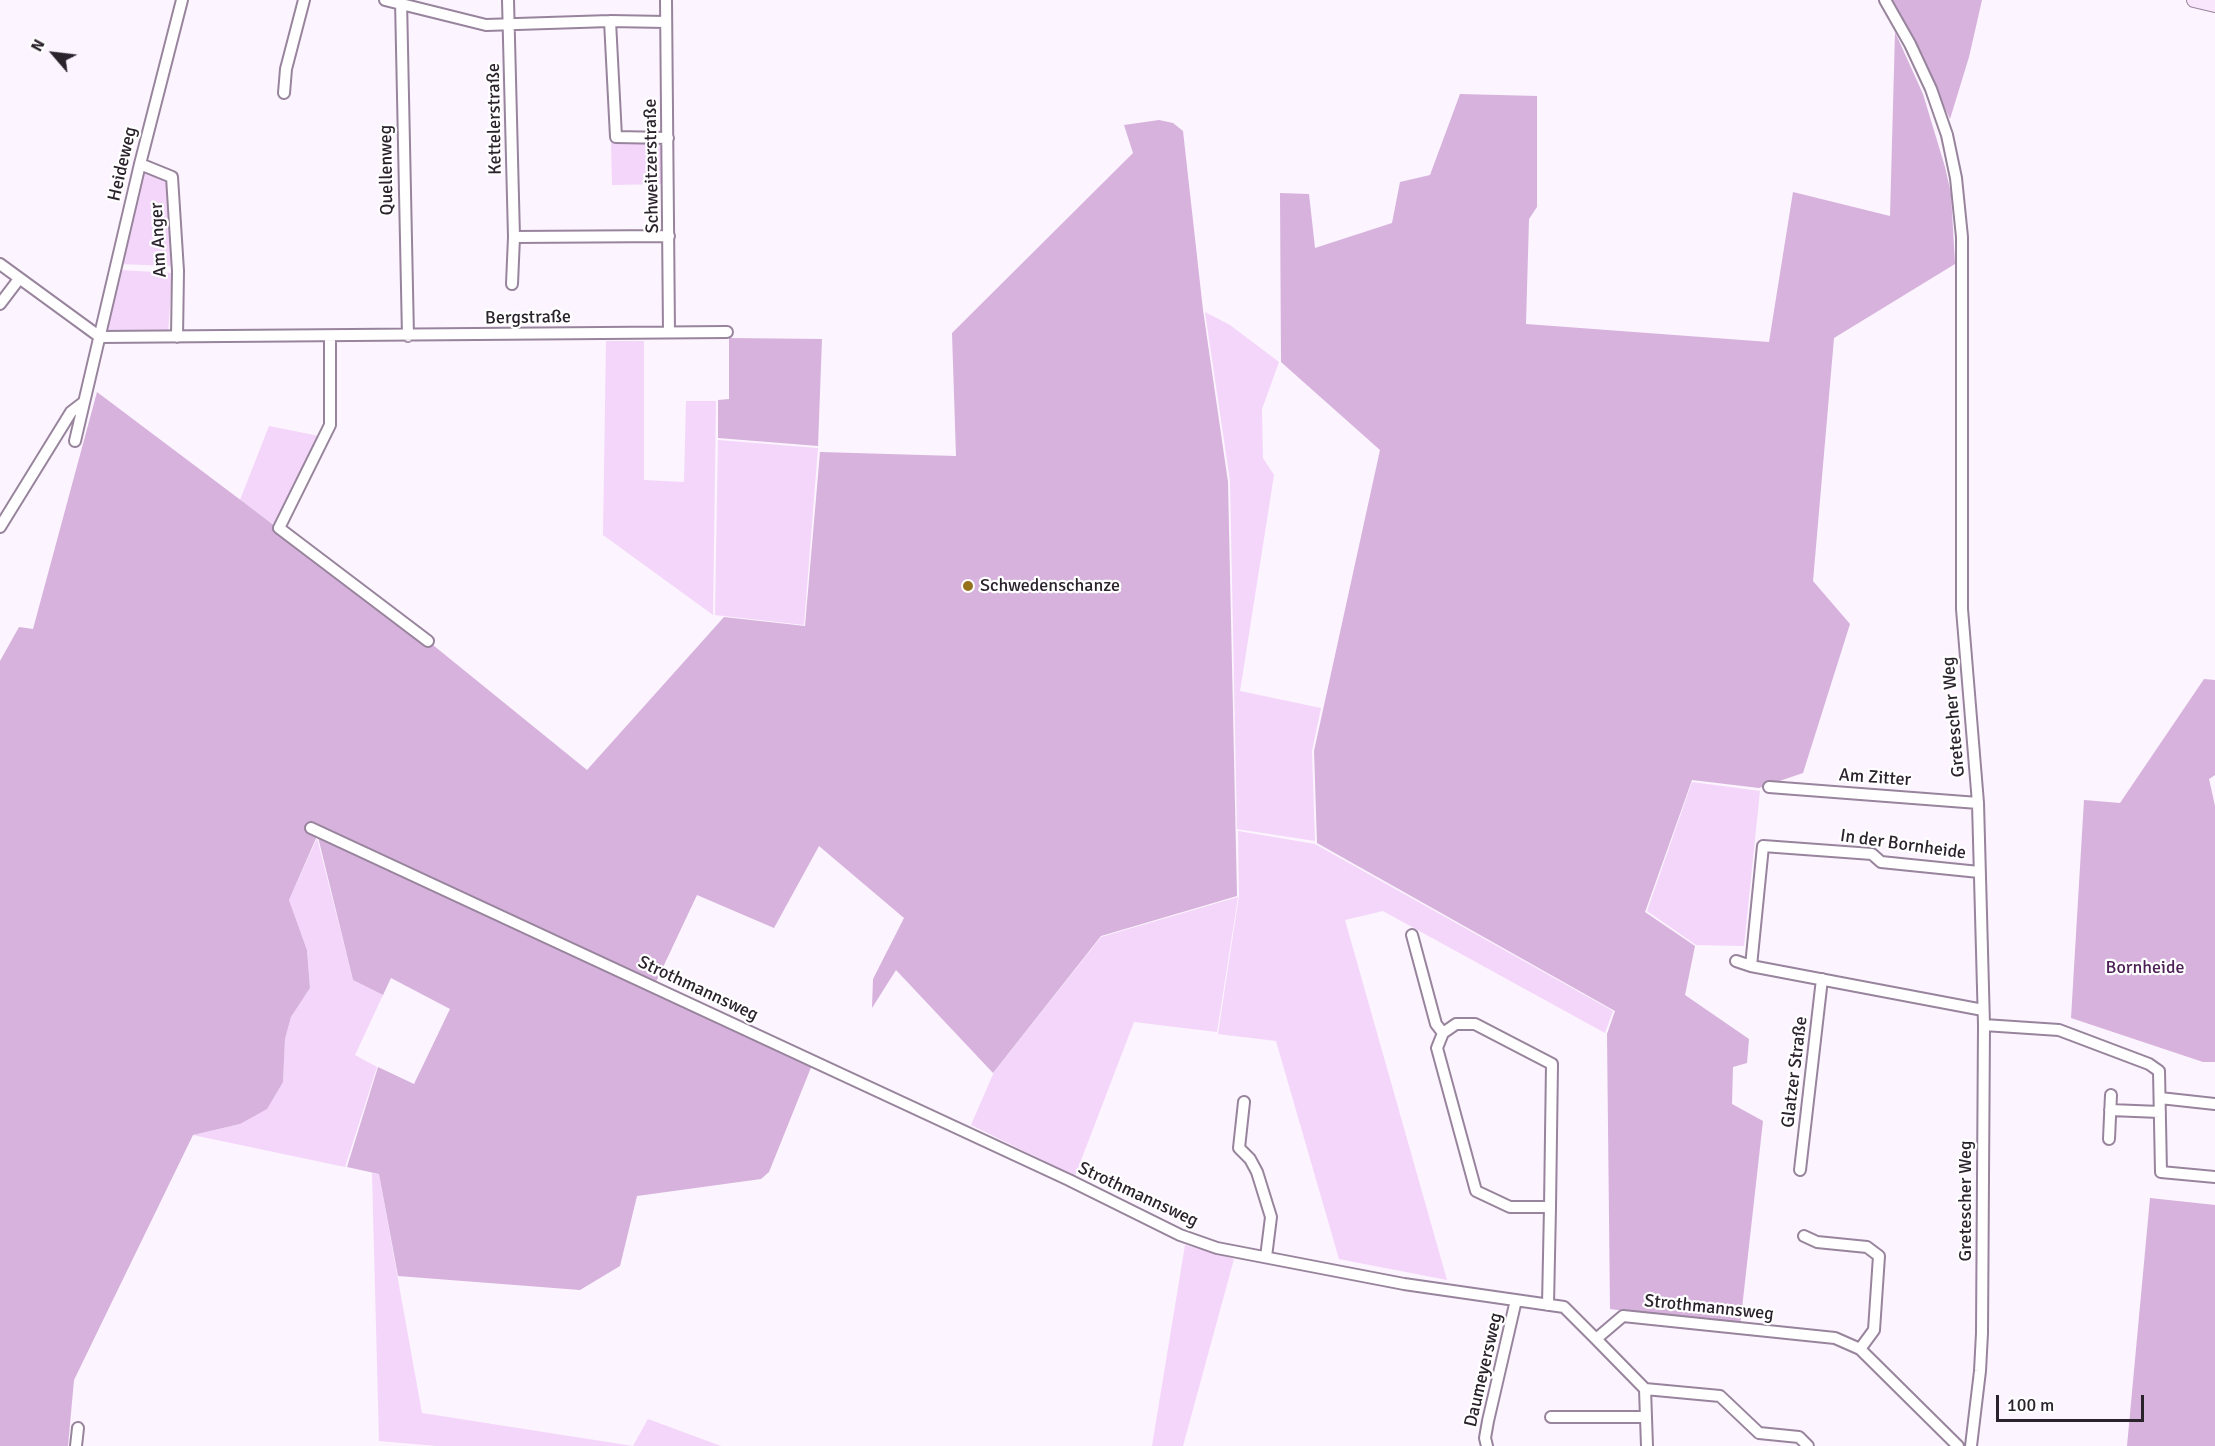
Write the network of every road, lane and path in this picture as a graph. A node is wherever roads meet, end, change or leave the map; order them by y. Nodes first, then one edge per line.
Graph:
1 (182, 0) edge
2 (304, 0) edge
3 (384, 0) edge
4 (508, 0) edge
5 (666, 0) edge
6 (1885, 0) edge
7 (2194, 0) edge
8 (400, 2) edge
9 (2215, 5) edge
10 (609, 21) junction
11 (666, 22) junction
12 (508, 24) junction
13 (284, 93) dead end
14 (668, 138) junction
15 (140, 164) junction
16 (669, 236) junction
17 (514, 237) junction
18 (0, 264) edge
19 (19, 279) junction
20 (513, 284) dead end
21 (0, 304) edge
22 (669, 332) junction
23 (727, 332) dead end
24 (330, 336) junction
25 (408, 336) junction
26 (100, 337) junction
27 (177, 337) junction
28 (84, 402) junction
29 (75, 441) dead end
30 (0, 527) edge
31 (428, 641) dead end
32 (1769, 787) dead end
33 (1978, 803) junction
34 (311, 828) dead end
35 (1979, 872) junction
36 (1412, 935) dead end
37 (1736, 961) dead end
38 (1751, 966) junction
39 (1822, 979) junction
40 (1983, 1010) junction
41 (1984, 1025) junction
42 (1443, 1033) junction
43 (2111, 1095) dead end
44 (2160, 1098) junction
45 (1244, 1102) dead end
46 (2215, 1104) edge
47 (2110, 1110) junction
48 (2160, 1112) junction
49 (2109, 1139) dead end
50 (1800, 1170) dead end
51 (2215, 1177) edge
52 (1550, 1207) junction
53 (1804, 1236) dead end
54 (1266, 1257) junction
55 (1516, 1300) junction
56 (1548, 1305) junction
57 (1596, 1339) junction
58 (1860, 1349) junction
59 (1645, 1389) junction
60 (1551, 1417) dead end
61 (1646, 1417) junction
62 (78, 1428) dead end
63 (76, 1446) edge
64 (1487, 1446) edge
65 (1647, 1446) edge
66 (1808, 1446) edge
67 (1958, 1446) edge
68 (1971, 1446) edge

1 - 15 street, Heideweg
2 - 13 street
3 - 8 street
4 - 12 street, Kettelerstraße
5 - 11 street, Schweitzerstraße
6 - 33 street, Gretescher Weg
7 - 9 street
8 - 12 street
8 - 25 street, Quellenweg
10 - 11 street
10 - 12 street
10 - 14 street
11 - 14 street, Schweitzerstraße
12 - 17 street, Kettelerstraße
14 - 16 street, Schweitzerstraße
15 - 26 street, Heideweg
15 - 27 street, Am Anger
16 - 17 street
16 - 22 street, Schweitzerstraße
17 - 20 street, Kettelerstraße
18 - 19 street
19 - 21 street
19 - 26 street
22 - 23 street, Bergstraße
22 - 25 street, Bergstraße
24 - 25 street, Bergstraße
24 - 27 street, Bergstraße
24 - 31 street
26 - 27 street, Bergstraße
26 - 28 street, Heideweg
28 - 29 street, Heideweg
28 - 30 street
32 - 33 street, Am Zitter
33 - 35 street, Gretescher Weg
34 - 54 street, Strothmannsweg
35 - 38 street, In der Bornheide
35 - 40 street, Gretescher Weg
36 - 42 street
37 - 38 street
38 - 39 street
39 - 40 street
39 - 50 street, Glatzer Straße
40 - 41 street, Gretescher Weg
41 - 44 street
41 - 68 street, Gretescher Weg
42 - 52 street
42 - 52 street
43 - 47 street
44 - 46 street
44 - 48 street
45 - 54 street
47 - 48 street
47 - 49 street
48 - 51 street
52 - 56 street
53 - 58 street
54 - 55 street, Strothmannsweg
55 - 56 street, Strothmannsweg
55 - 64 street, Daumeyersweg
56 - 57 street, Strothmannsweg
57 - 58 street, Strothmannsweg
57 - 59 street
58 - 67 street, Strothmannsweg
59 - 61 street
59 - 66 street
60 - 61 street
61 - 65 street
62 - 63 street

